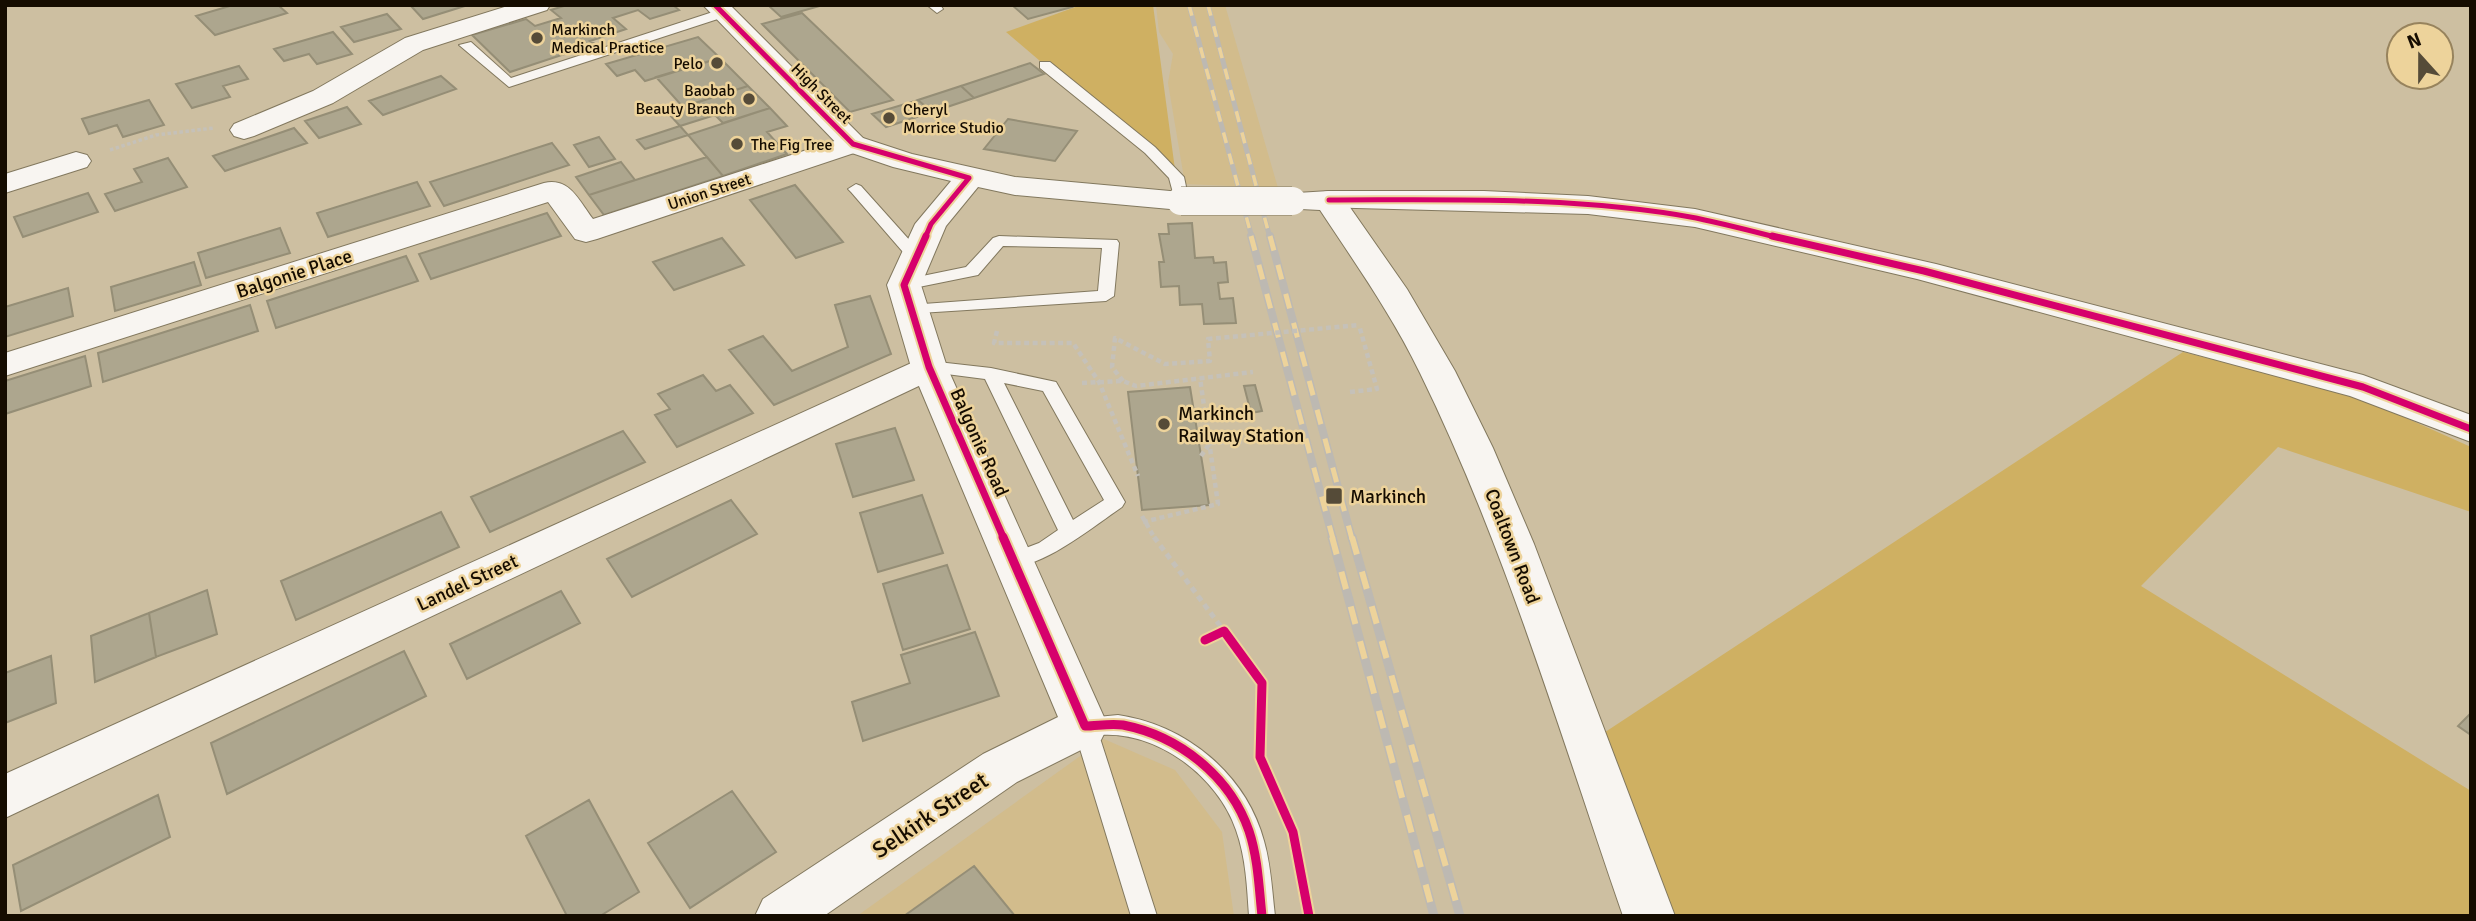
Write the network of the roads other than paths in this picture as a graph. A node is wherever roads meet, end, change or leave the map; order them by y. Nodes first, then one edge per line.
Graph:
1 (538, 5) edge
2 (724, 8) edge
3 (466, 45) dead end
4 (1045, 65) dead end
5 (244, 130) road end
6 (853, 144) junction
7 (76, 161) road end
8 (969, 178) junction
9 (5, 184) edge
10 (856, 189) dead end
11 (1310, 200) junction
12 (1181, 201) junction
13 (573, 215) joint
14 (909, 284) junction
15 (5, 365) edge
16 (929, 367) junction
17 (991, 374) junction
18 (2471, 429) edge
19 (1070, 533) junction
20 (1014, 560) junction
21 (1084, 726) junction
22 (5, 797) edge
23 (781, 916) edge
24 (1144, 916) edge
25 (1262, 916) edge
26 (1649, 916) edge

1 - 5 street
2 - 3 lane
2 - 6 street, High Street
4 - 12 lane
6 - 8 street, High Street
6 - 13 street, Union Street
7 - 9 street
8 - 12 street, High Street
8 - 14 street
10 - 14 lane
11 - 12 street, High Street, bridge
11 - 18 street, High Street
11 - 26 street, Coaltown Road
13 - 15 street, Balgonie Place
14 - 14 lane
14 - 16 street, Balgonie Road
16 - 17 lane
16 - 20 street, Balgonie Road
16 - 22 street, Landel Street
17 - 19 lane
17 - 19 lane
19 - 20 lane
20 - 21 street, Balgonie Road
21 - 23 street, Selkirk Street
21 - 24 lane
21 - 25 lane

